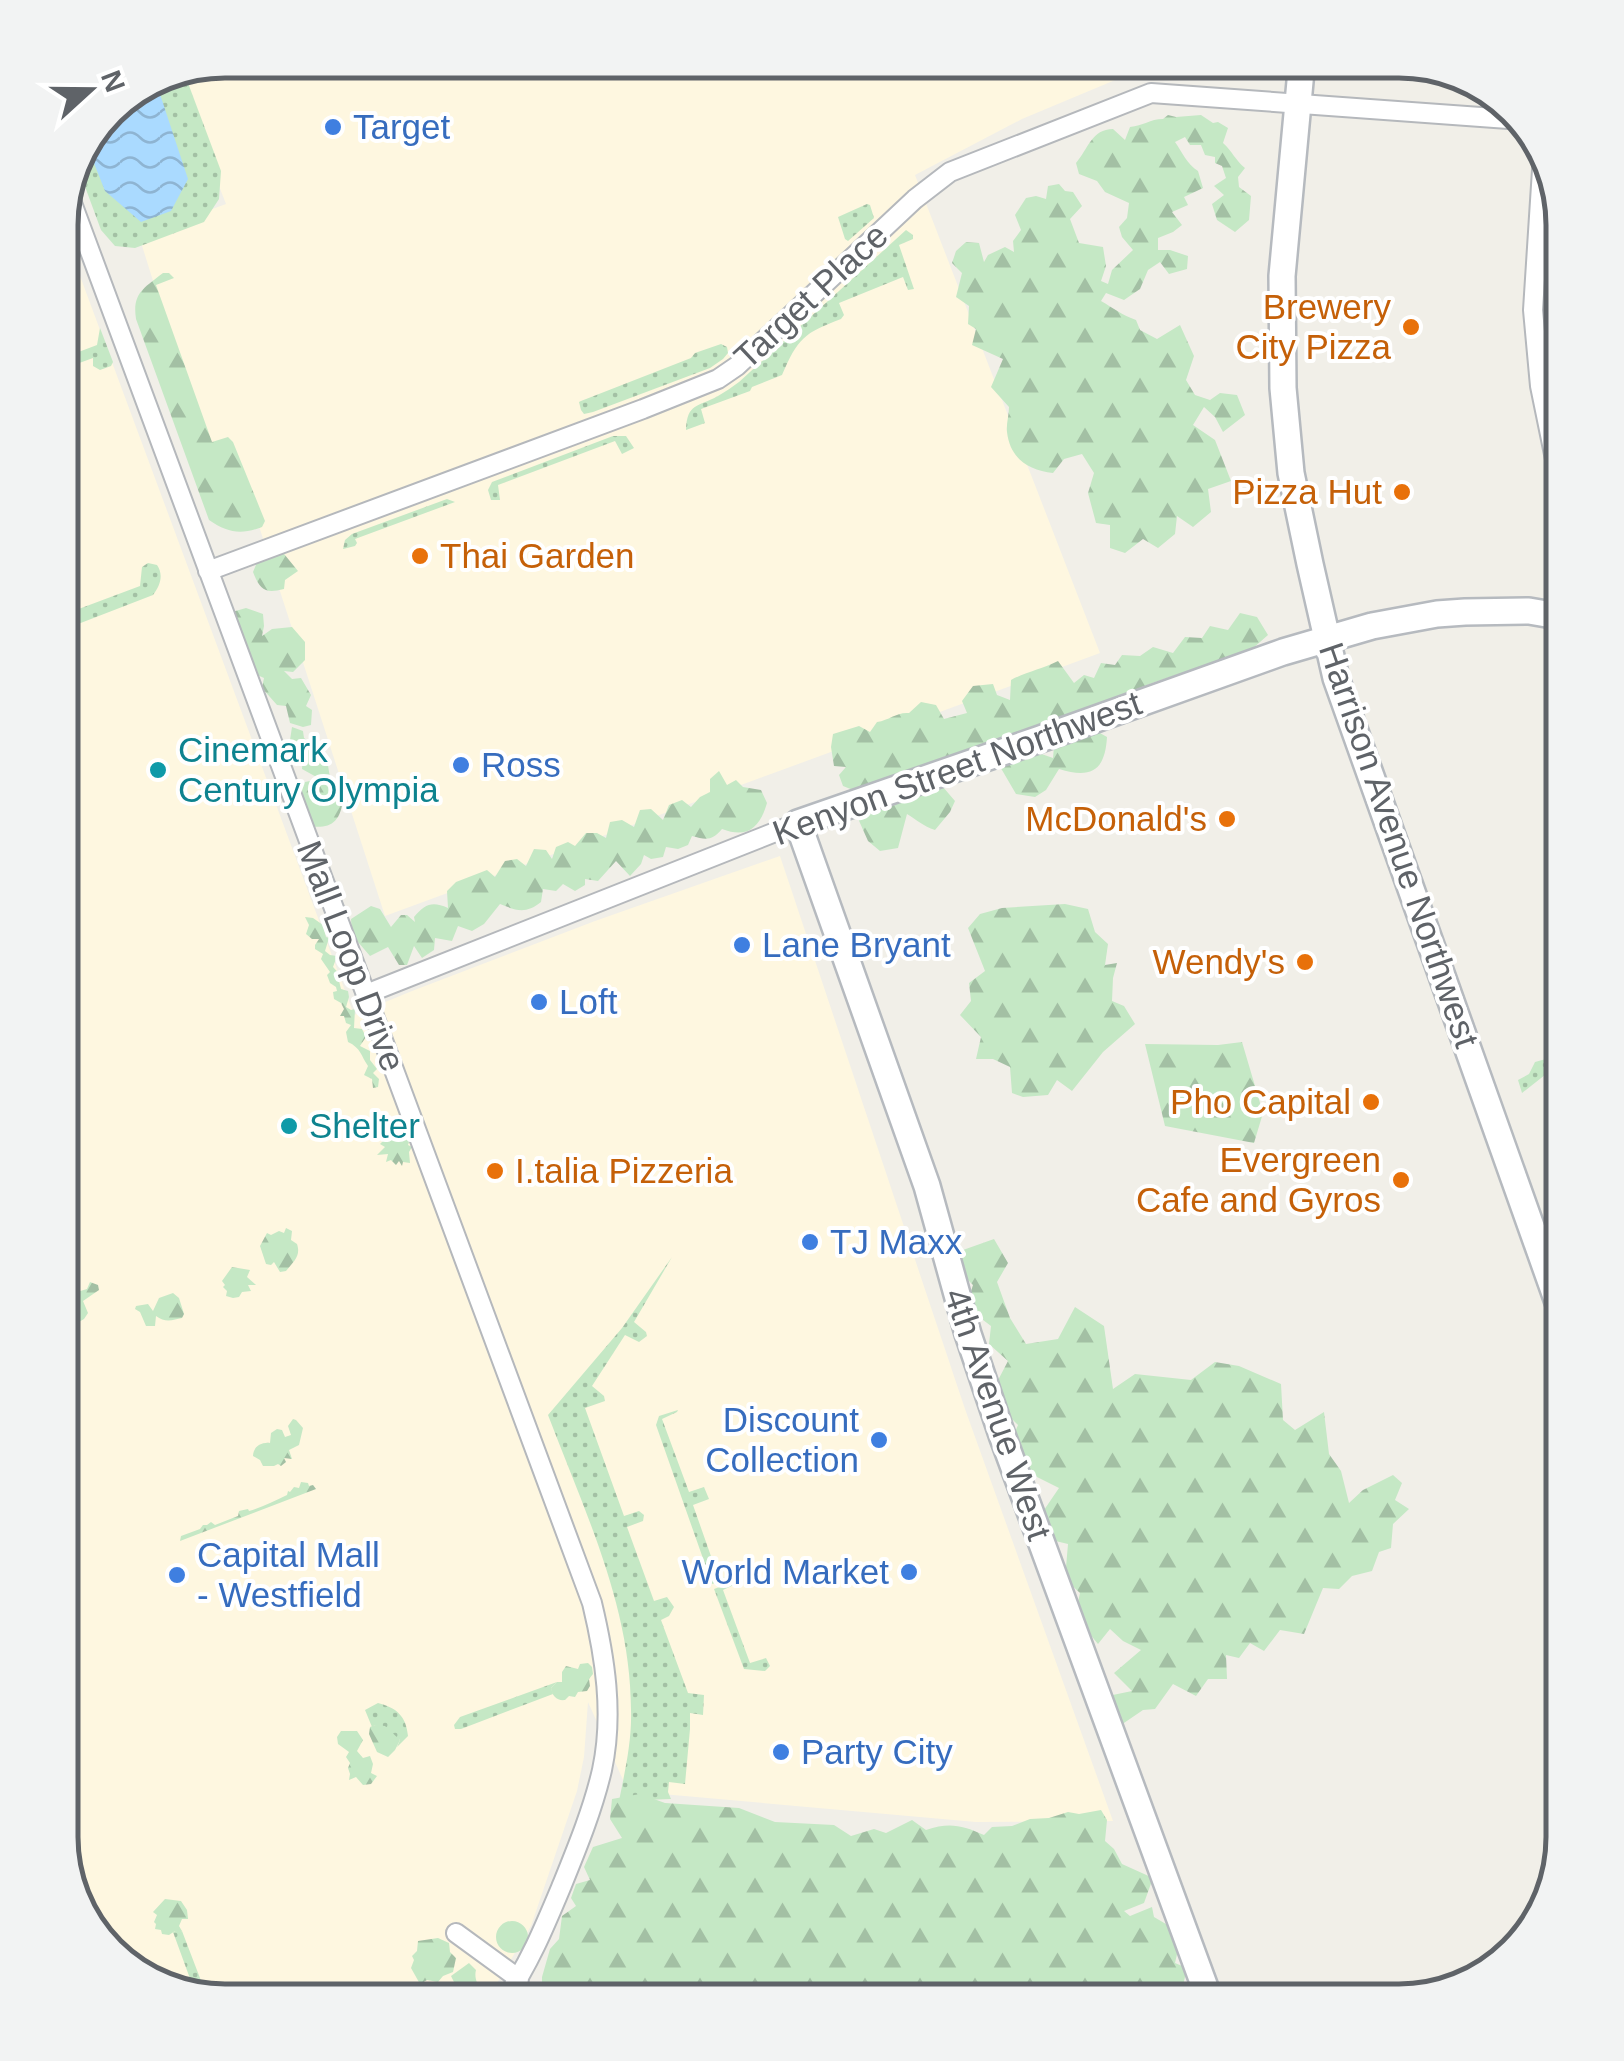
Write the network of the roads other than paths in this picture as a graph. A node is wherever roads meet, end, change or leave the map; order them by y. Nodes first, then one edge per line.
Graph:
1 (1300, 78) edge
2 (1298, 103) junction
3 (1500, 118) edge
4 (1541, 186) edge
5 (78, 217) edge
6 (1546, 415) edge
7 (208, 571) junction
8 (1546, 614) edge
9 (1327, 639) junction
10 (798, 823) junction
11 (366, 994) junction
12 (1546, 1268) edge
13 (456, 1932) dead end
14 (519, 1980) junction
15 (516, 1984) edge
16 (1204, 1984) edge

1 - 2 street, Harrison Avenue Northwest
2 - 3 street, Target Place
2 - 7 street, Target Place
2 - 9 street, Harrison Avenue Northwest
4 - 6 street
5 - 7 street, Mall Loop Drive
7 - 11 street, Mall Loop Drive
8 - 9 street, Kenyon Street Northwest
9 - 10 street, Kenyon Street Northwest
9 - 12 street, Harrison Avenue Northwest
10 - 11 street, Kenyon Street Northwest
10 - 16 street, 4th Avenue West
11 - 14 street, Mall Loop Drive
13 - 14 street
14 - 15 street, Mall Loop Drive

